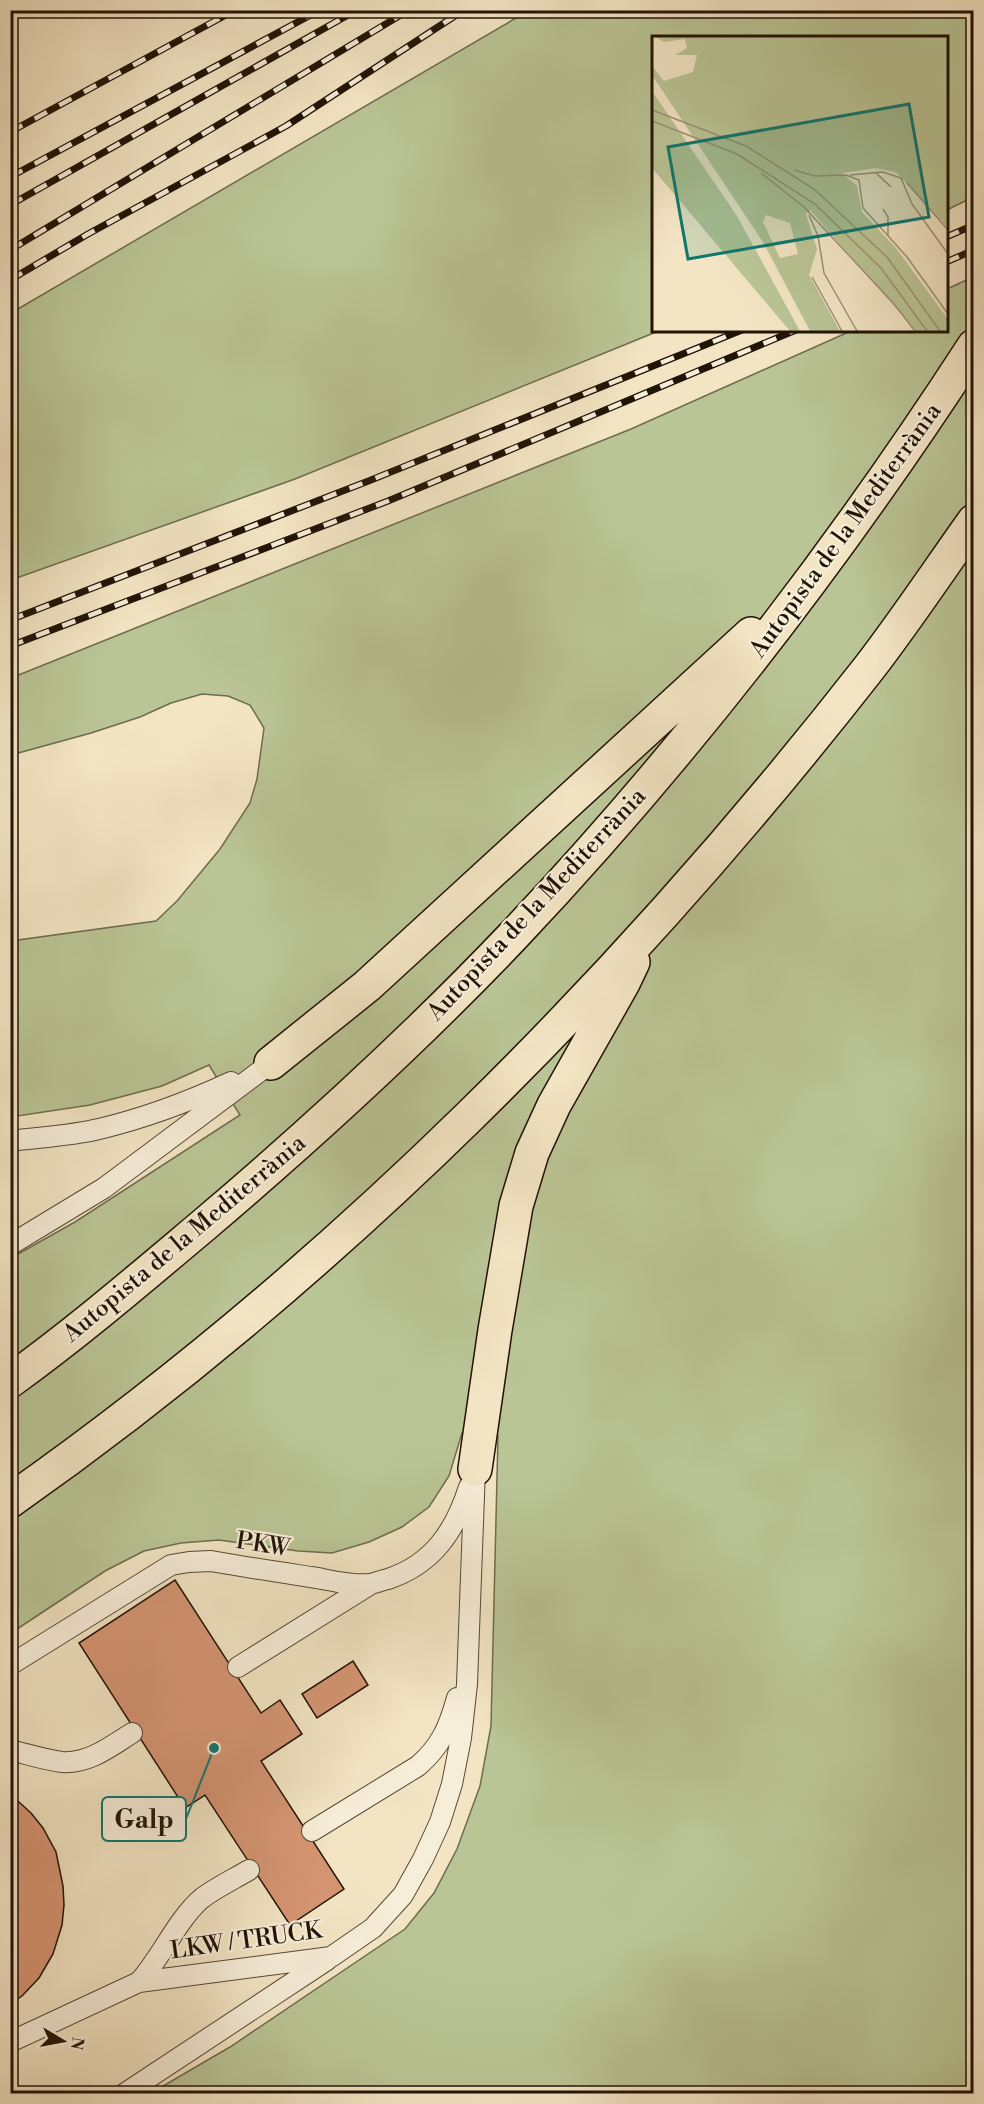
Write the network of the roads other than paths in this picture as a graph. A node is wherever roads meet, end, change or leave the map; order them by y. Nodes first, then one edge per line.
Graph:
1 (974, 346) edge
2 (974, 521) edge
3 (819, 572) junction
4 (649, 928) junction
5 (271, 1063) junction
6 (10, 1141) edge
7 (10, 1245) edge
8 (10, 1381) edge
9 (475, 1469) junction
10 (10, 1501) edge
11 (371, 1584) junction
12 (469, 1656) junction
13 (10, 1665) edge
14 (238, 1667) dead end
15 (132, 1733) dead end
16 (10, 1750) edge
17 (312, 1831) dead end
18 (249, 1870) dead end
19 (331, 1957) junction
20 (139, 1982) junction
21 (10, 2042) edge
22 (124, 2094) edge

1 - 3 highway, Autopista de la Mediterrània
2 - 4 highway
3 - 5 highway
3 - 8 highway, Autopista de la Mediterrània
4 - 9 highway
4 - 10 highway
5 - 6 lane
5 - 7 lane
9 - 11 lane, PKW
9 - 12 lane, LKW / TRUCK
11 - 13 lane, PKW
11 - 14 lane
12 - 17 lane
12 - 19 lane, LKW / TRUCK
15 - 16 lane
18 - 20 lane
19 - 20 lane, LKW / TRUCK
19 - 22 lane
20 - 21 lane, LKW / TRUCK

